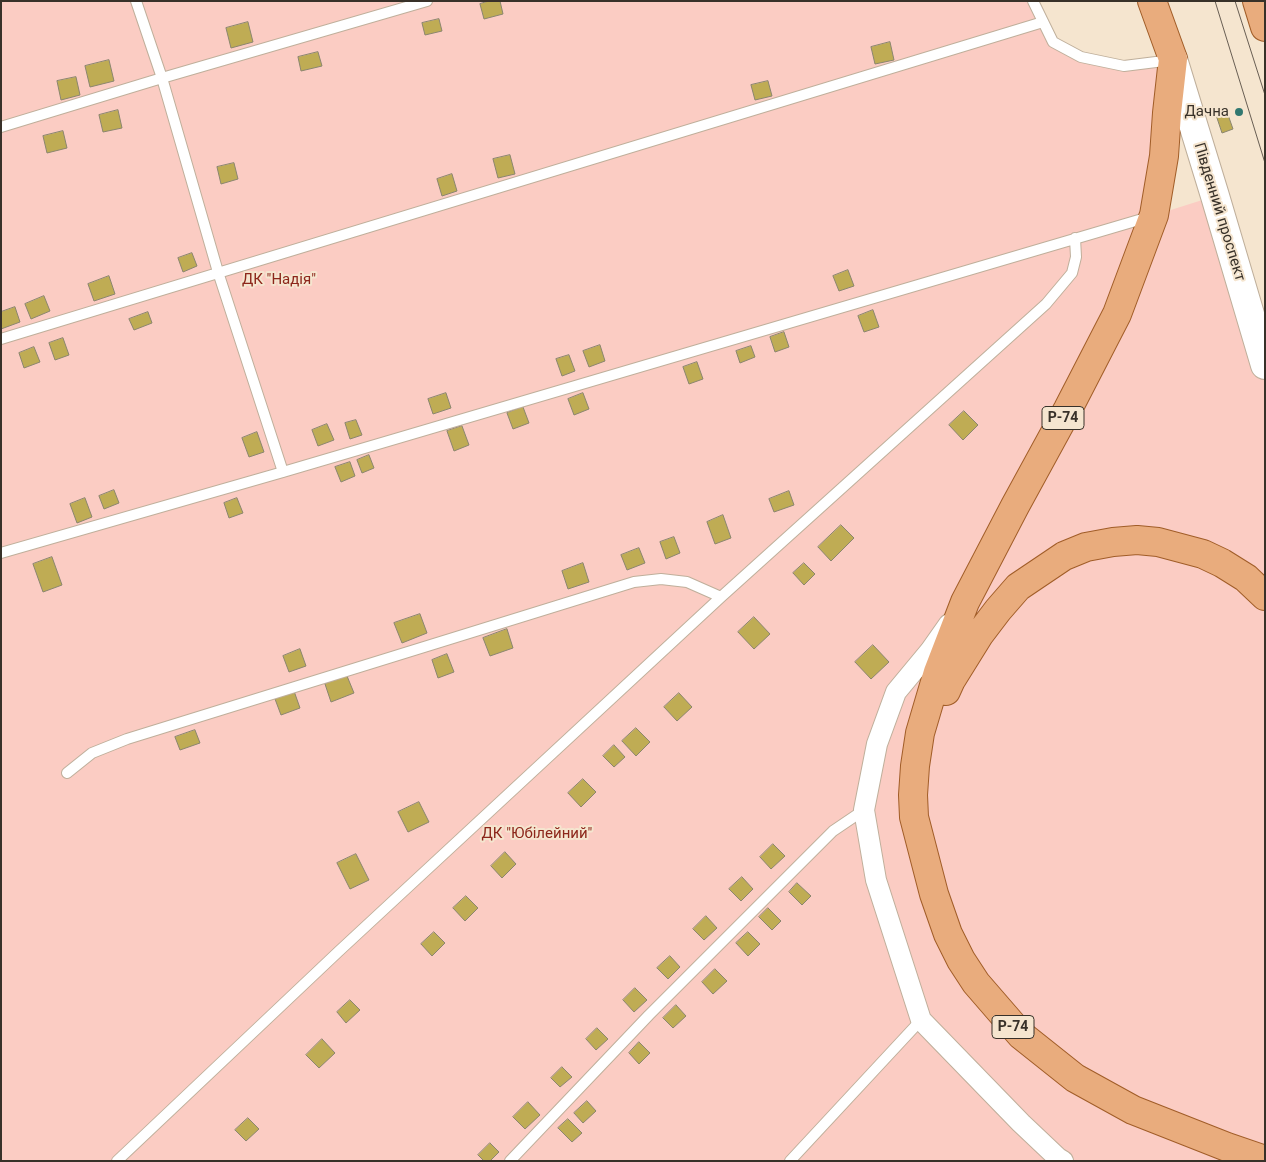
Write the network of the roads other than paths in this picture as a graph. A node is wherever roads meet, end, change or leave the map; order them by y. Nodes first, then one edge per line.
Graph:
1 (136, 1) edge
2 (426, 1) edge
3 (1033, 1) edge
4 (1152, 1) edge
5 (1257, 1) edge
6 (1043, 22) junction
7 (1265, 27) edge
8 (1173, 60) junction
9 (162, 78) junction
10 (1, 127) edge
11 (1154, 215) junction
12 (1075, 238) junction
13 (218, 272) junction
14 (1, 339) edge
15 (1265, 365) edge
16 (283, 472) junction
17 (1, 553) edge
18 (1265, 596) edge
19 (721, 597) junction
20 (965, 602) junction
21 (915, 766) junction
22 (67, 772) dead end
23 (864, 810) junction
24 (921, 1020) junction
25 (1059, 1160) edge
26 (1265, 1160) edge
27 (117, 1161) edge
28 (510, 1161) edge
29 (790, 1161) edge

1 - 9 lane
2 - 9 lane
3 - 6 lane
4 - 8 main road, Південний проспект / Р-74
5 - 7 main road
6 - 8 lane
6 - 13 lane
8 - 11 main road, Р-74
8 - 15 main road, Південний проспект
9 - 10 lane
9 - 13 lane
11 - 12 lane
11 - 20 main road, Р-74
12 - 16 lane
12 - 19 lane
13 - 14 lane
13 - 16 lane
16 - 17 lane
18 - 21 main road
19 - 22 lane
19 - 27 lane
20 - 21 main road, Р-74
20 - 23 street
21 - 26 main road, Р-74
23 - 24 street
23 - 28 lane
24 - 25 street
24 - 29 lane

